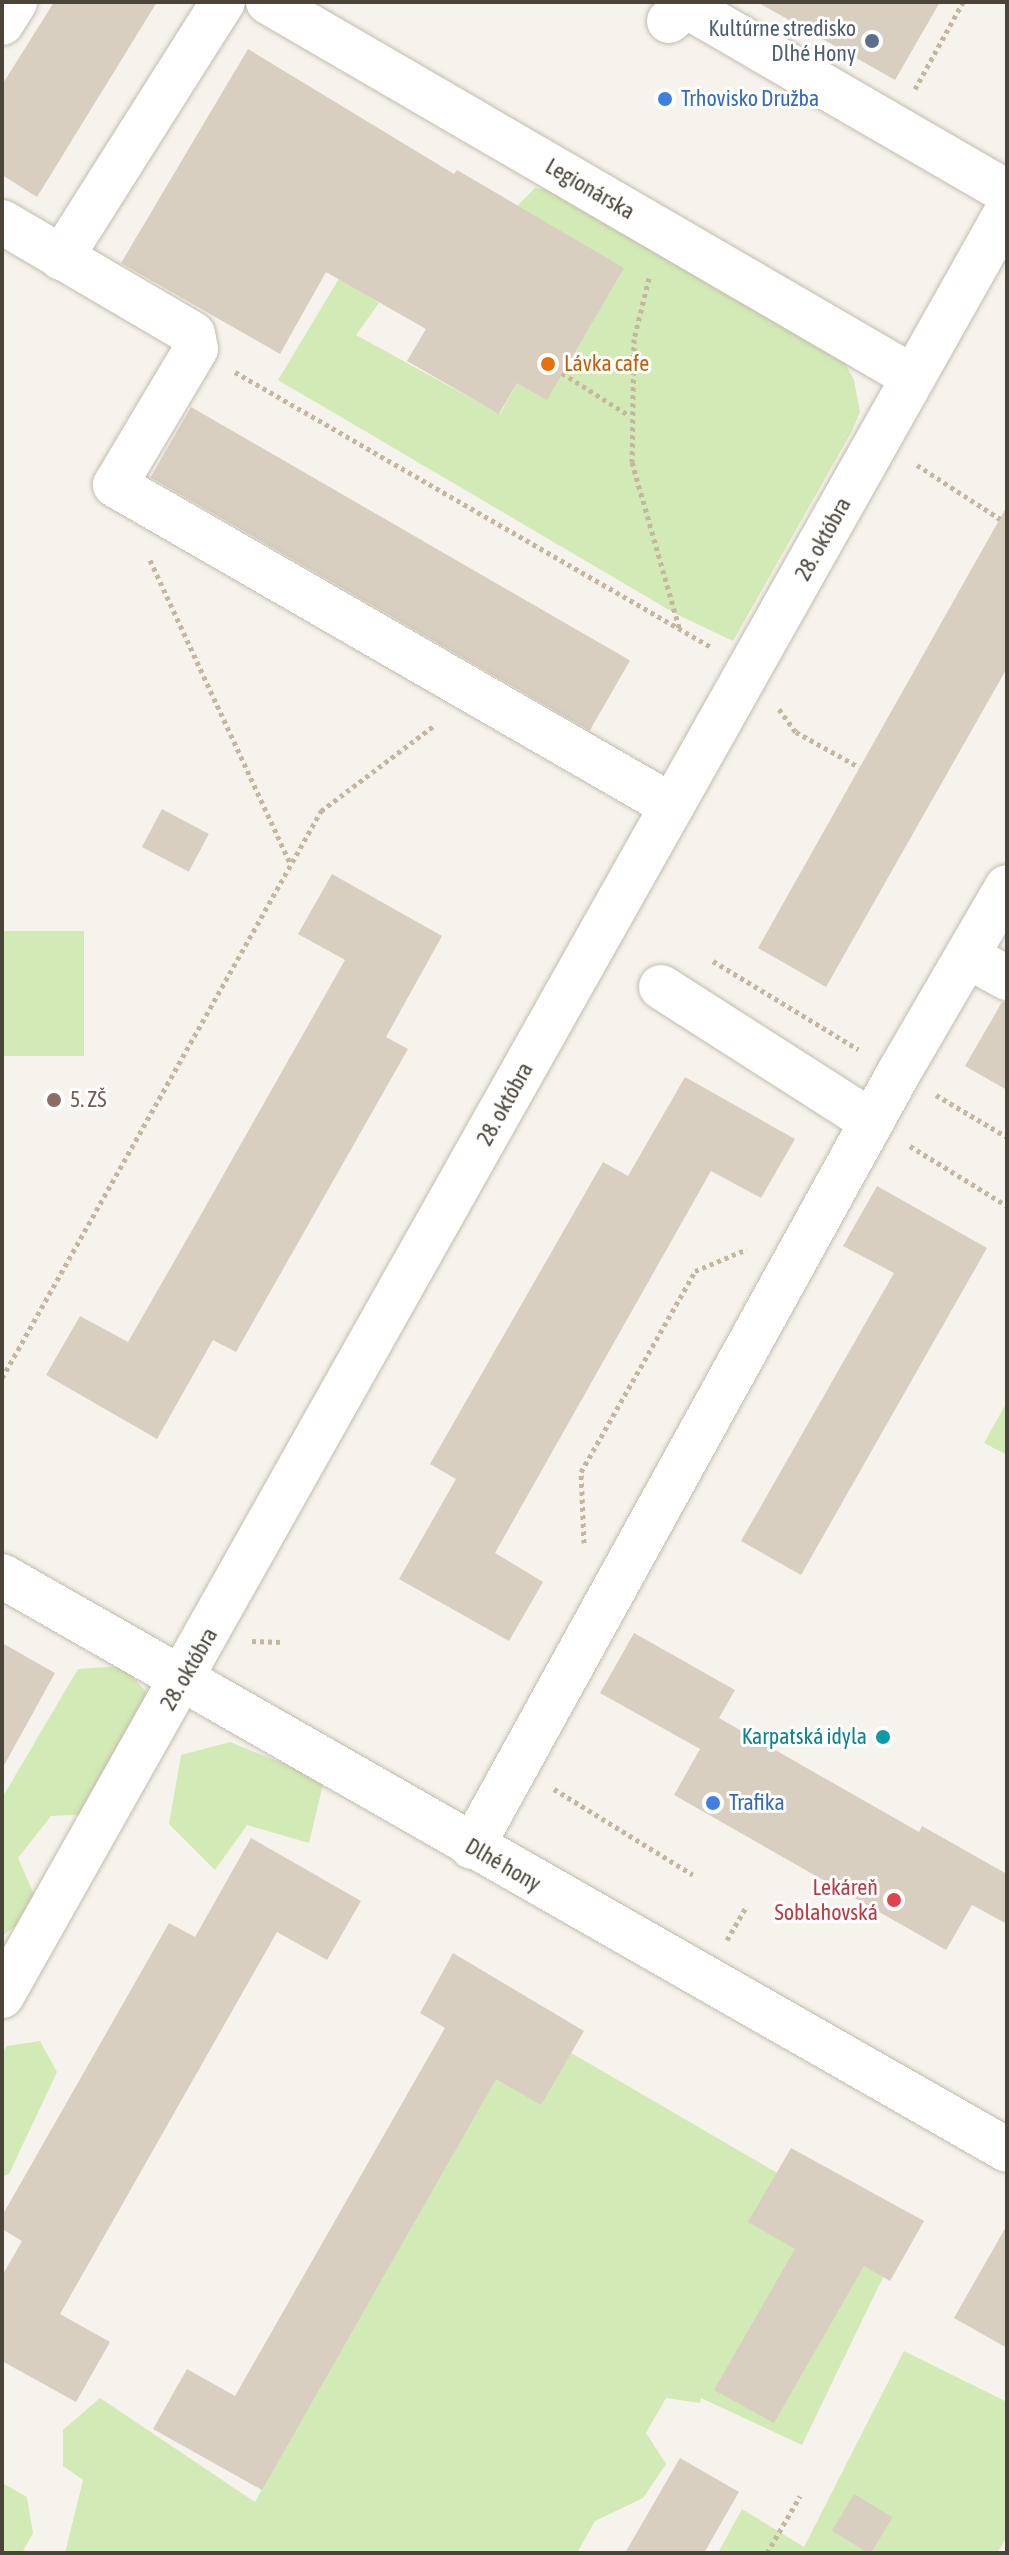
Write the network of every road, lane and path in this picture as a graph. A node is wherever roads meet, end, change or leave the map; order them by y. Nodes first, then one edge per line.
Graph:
1 (15, 2) edge
2 (223, 2) edge
3 (268, 2) edge
4 (963, 2) edge
5 (669, 21) dead end
6 (2, 23) edge
7 (894, 128) junction
8 (1007, 192) edge
9 (1007, 211) edge
10 (2, 222) edge
11 (61, 258) junction
12 (654, 266) dead end
13 (196, 349) junction
14 (562, 373) dead end
15 (913, 377) junction
16 (631, 416) junction
17 (902, 458) dead end
18 (1000, 519) dead end
19 (148, 555) dead end
20 (679, 628) junction
21 (751, 670) junction
22 (477, 693) junction
23 (859, 767) dead end
24 (672, 806) junction
25 (291, 864) junction
26 (1007, 887) edge
27 (698, 952) dead end
28 (967, 956) junction
29 (1007, 978) edge
30 (661, 987) dead end
31 (898, 1074) junction
32 (872, 1122) junction
33 (1007, 1137) edge
34 (1007, 1206) edge
35 (750, 1248) dead end
36 (2, 1378) edge
37 (585, 1560) dead end
38 (2, 1576) edge
39 (181, 1682) junction
40 (516, 1765) junction
41 (472, 1847) junction
42 (693, 1875) dead end
43 (2, 1996) edge
44 (1007, 2150) edge
45 (800, 2496) dead end
46 (767, 2553) edge

1 - 6 street
2 - 11 street
3 - 15 street, Legionárska
4 - 7 path
5 - 7 street
7 - 8 street
9 - 15 street, 28. októbra
10 - 11 street
11 - 13 street
12 - 16 path
13 - 20 path
13 - 22 street
14 - 16 path
15 - 21 street, 28. októbra
16 - 20 path
17 - 18 path
19 - 25 path
20 - 21 path
21 - 23 path
21 - 24 street, 28. októbra
22 - 24 street
22 - 25 path
24 - 39 street, 28. októbra
25 - 36 path
26 - 28 street
27 - 31 path
28 - 29 street
28 - 31 street
30 - 32 street
31 - 32 street
31 - 33 path
32 - 34 path
32 - 40 street
35 - 37 path
38 - 39 street, Dlhé hony
39 - 41 street, Dlhé hony
39 - 43 street, 28. októbra
40 - 41 street
40 - 42 path
41 - 44 street, Dlhé hony
45 - 46 path

